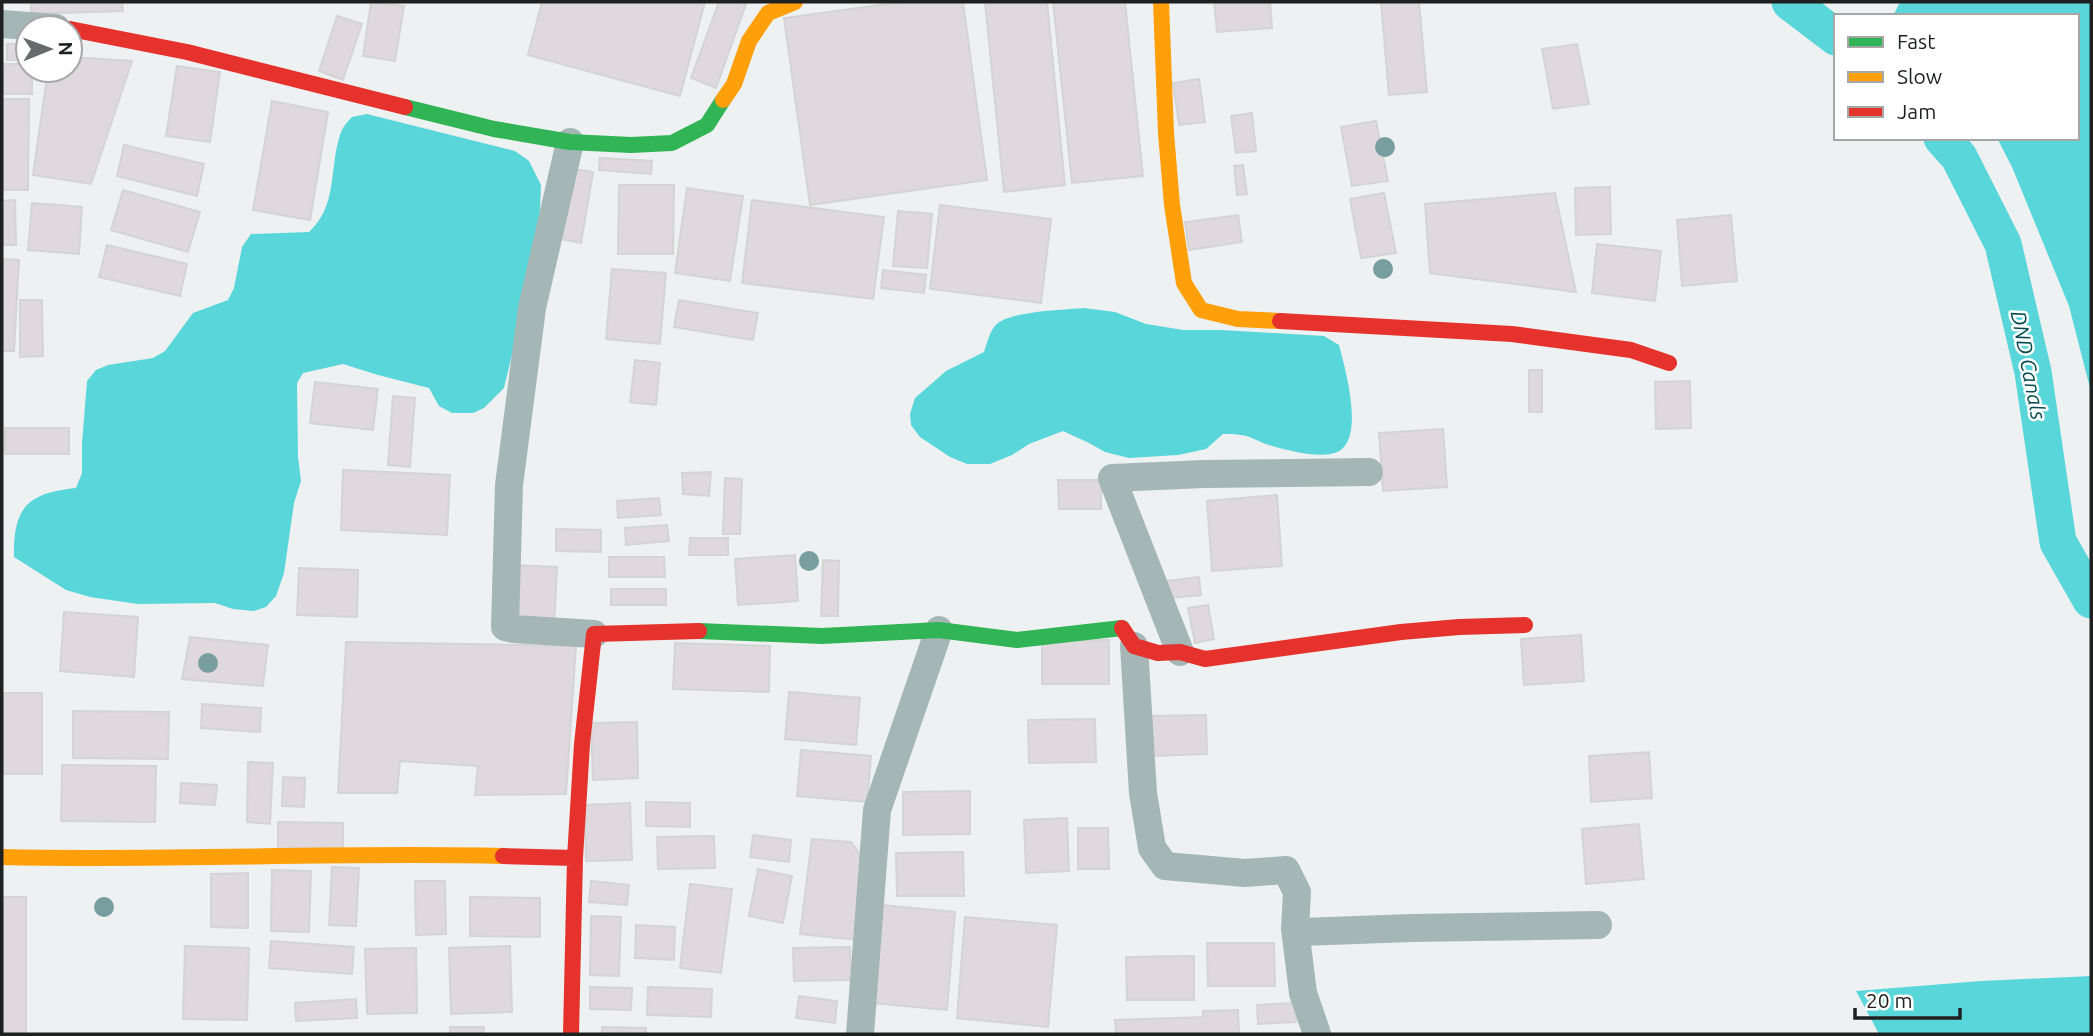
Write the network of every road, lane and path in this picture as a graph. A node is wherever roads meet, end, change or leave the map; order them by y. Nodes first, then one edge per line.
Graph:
1 (795, 2) edge
2 (1161, 2) edge
3 (84, 32) edge
4 (570, 142) junction
5 (1669, 363) dead end
6 (1370, 472) dead end
7 (1525, 625) dead end
8 (939, 630) junction
9 (594, 634) junction
10 (1135, 646) junction
11 (1180, 652) junction
12 (2, 858) edge
13 (575, 858) junction
14 (1598, 925) dead end
15 (1295, 929) junction
16 (572, 1034) edge
17 (860, 1034) edge
18 (1317, 1034) edge

1 - 4 street
2 - 5 street
3 - 4 street
4 - 9 street
6 - 11 street
7 - 11 street
8 - 9 street
8 - 10 street
8 - 17 street
9 - 13 street
10 - 11 street
10 - 15 street
12 - 13 street
13 - 16 street
14 - 15 street
15 - 18 street

